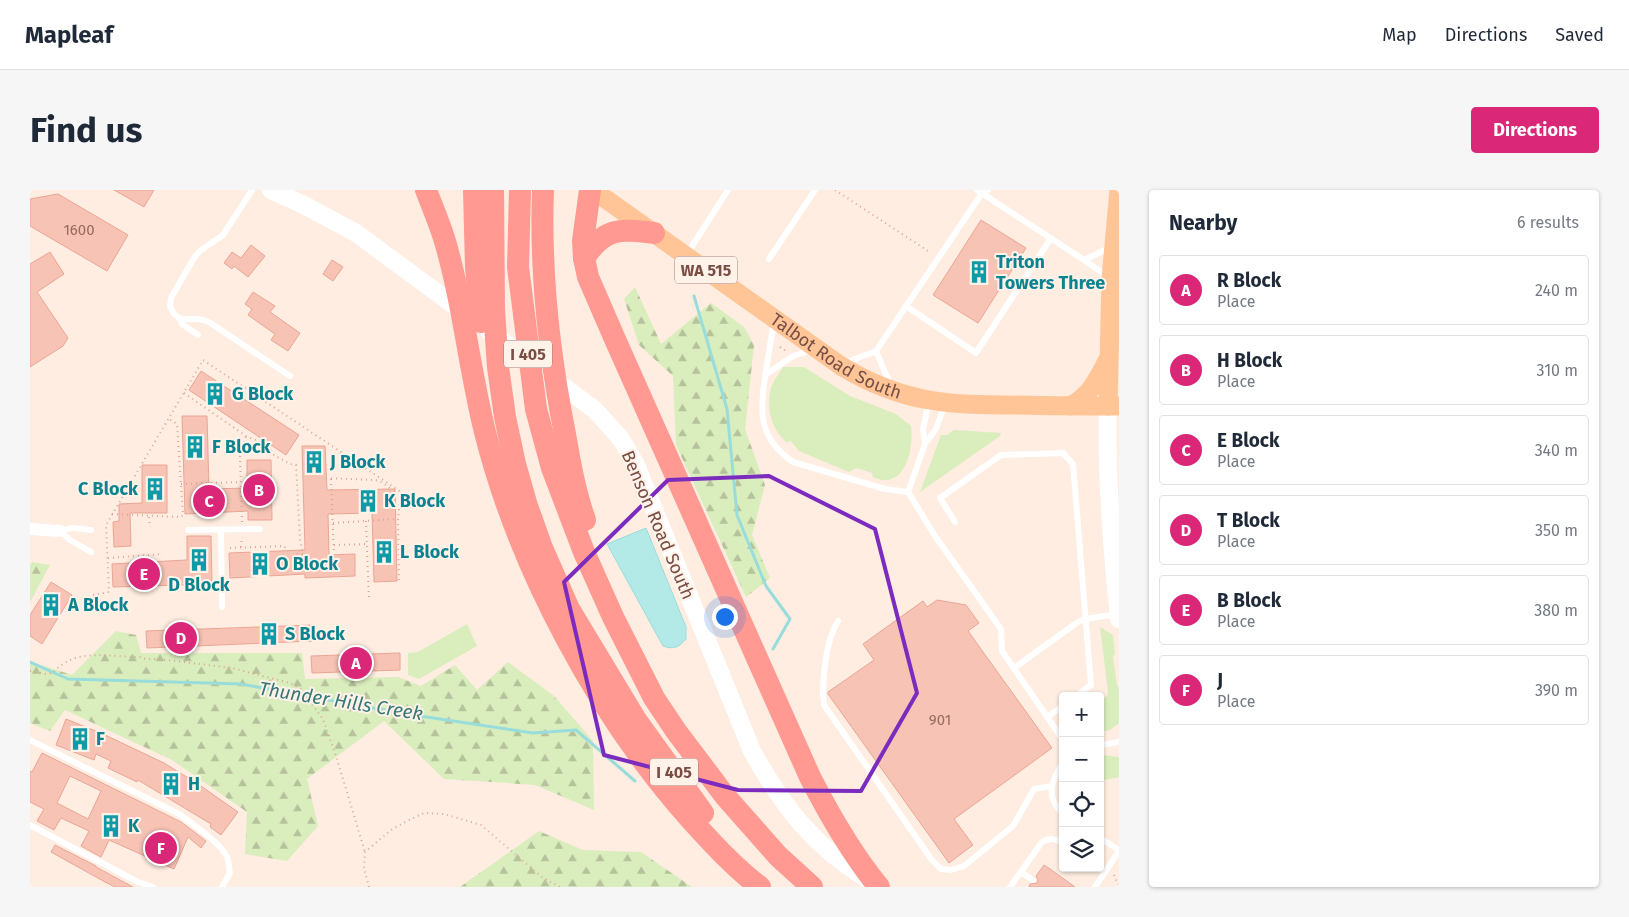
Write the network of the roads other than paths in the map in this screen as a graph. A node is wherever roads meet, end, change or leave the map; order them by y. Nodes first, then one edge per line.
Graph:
1 (252, 190) edge
2 (271, 190) edge
3 (426, 190) edge
4 (474, 190) edge
5 (493, 190) edge
6 (590, 190) edge
7 (593, 190) edge
8 (728, 190) edge
9 (815, 190) edge
10 (1119, 190) edge
11 (520, 191) edge
12 (982, 191) edge
13 (543, 194) edge
14 (654, 233) junction
15 (1051, 238) junction
16 (1114, 245) junction
17 (686, 256) junction
18 (584, 258) junction
19 (769, 258) dead end
20 (1084, 260) junction
21 (1114, 276) edge
22 (906, 306) junction
23 (180, 319) junction
24 (775, 319) junction
25 (198, 335) dead end
26 (816, 348) junction
27 (876, 351) junction
28 (1109, 358) junction
29 (841, 366) junction
30 (765, 375) junction
31 (290, 376) dead end
32 (894, 392) junction
33 (937, 402) junction
34 (1070, 406) junction
35 (1113, 406) edge
36 (505, 417) junction
37 (925, 444) junction
38 (908, 492) junction
39 (956, 522) dead end
40 (30, 529) edge
41 (260, 529) dead end
42 (91, 530) dead end
43 (188, 530) dead end
44 (221, 530) junction
45 (60, 531) junction
46 (91, 552) dead end
47 (222, 607) dead end
48 (1119, 614) edge
49 (1085, 619) junction
50 (1119, 619) edge
51 (838, 621) dead end
52 (1014, 668) junction
53 (1081, 692) edge
54 (654, 698) junction
55 (1059, 709) edge
56 (1047, 717) junction
57 (1061, 737) edge
58 (30, 740) edge
59 (1119, 742) edge
60 (1104, 744) edge
61 (1059, 768) edge
62 (1052, 786) junction
63 (1059, 811) edge
64 (30, 825) edge
65 (1059, 841) edge
66 (1104, 841) edge
67 (1119, 851) edge
68 (1104, 869) edge
69 (1021, 872) junction
70 (1102, 872) edge
71 (1033, 880) dead end
72 (153, 887) edge
73 (222, 887) edge
74 (760, 887) edge
75 (772, 887) edge
76 (812, 887) edge
77 (880, 887) edge
78 (1010, 887) edge
79 (1095, 887) edge

1 - 23 lane
2 - 77 street, Benson Road South
3 - 74 highway
4 - 36 highway
5 - 36 highway, I 405
6 - 18 highway
7 - 14 main road, Talbot Road South / WA 515
8 - 17 lane
9 - 19 lane
10 - 16 main road
11 - 54 highway, I 405
12 - 15 lane
12 - 22 lane
13 - 54 highway
14 - 17 main road, Talbot Road South / WA 515
14 - 18 highway
15 - 20 lane
15 - 22 lane
16 - 20 lane
16 - 21 main road
17 - 24 main road, Talbot Road South / WA 515
18 - 77 highway
20 - 21 lane
21 - 28 main road
22 - 27 lane
23 - 25 lane
23 - 31 lane
24 - 26 main road, Talbot Road South / WA 515
24 - 30 lane
26 - 29 main road, Talbot Road South / WA 515
26 - 30 lane
27 - 29 lane
27 - 32 lane
28 - 34 main road
28 - 35 main road
29 - 32 main road, Talbot Road South / WA 515
30 - 38 lane
32 - 33 main road, Talbot Road South / WA 515
33 - 34 main road, Talbot Road South / WA 515
33 - 37 lane
33 - 37 lane
34 - 35 main road, Talbot Road South / WA 515
35 - 48 street
36 - 75 highway, I 405
37 - 38 lane
38 - 52 lane
39 - 49 lane
40 - 45 street
41 - 44 lane
42 - 45 lane
43 - 44 lane
44 - 47 lane
45 - 46 lane
48 - 49 lane
48 - 50 street
49 - 52 lane
49 - 53 lane
51 - 62 lane
52 - 56 lane
54 - 76 highway, I 405
55 - 56 lane
56 - 57 lane
58 - 73 lane
59 - 60 lane
61 - 62 lane
62 - 63 lane
64 - 72 lane
65 - 69 lane
66 - 67 lane
67 - 68 lane
69 - 71 lane
69 - 78 lane
70 - 79 lane

